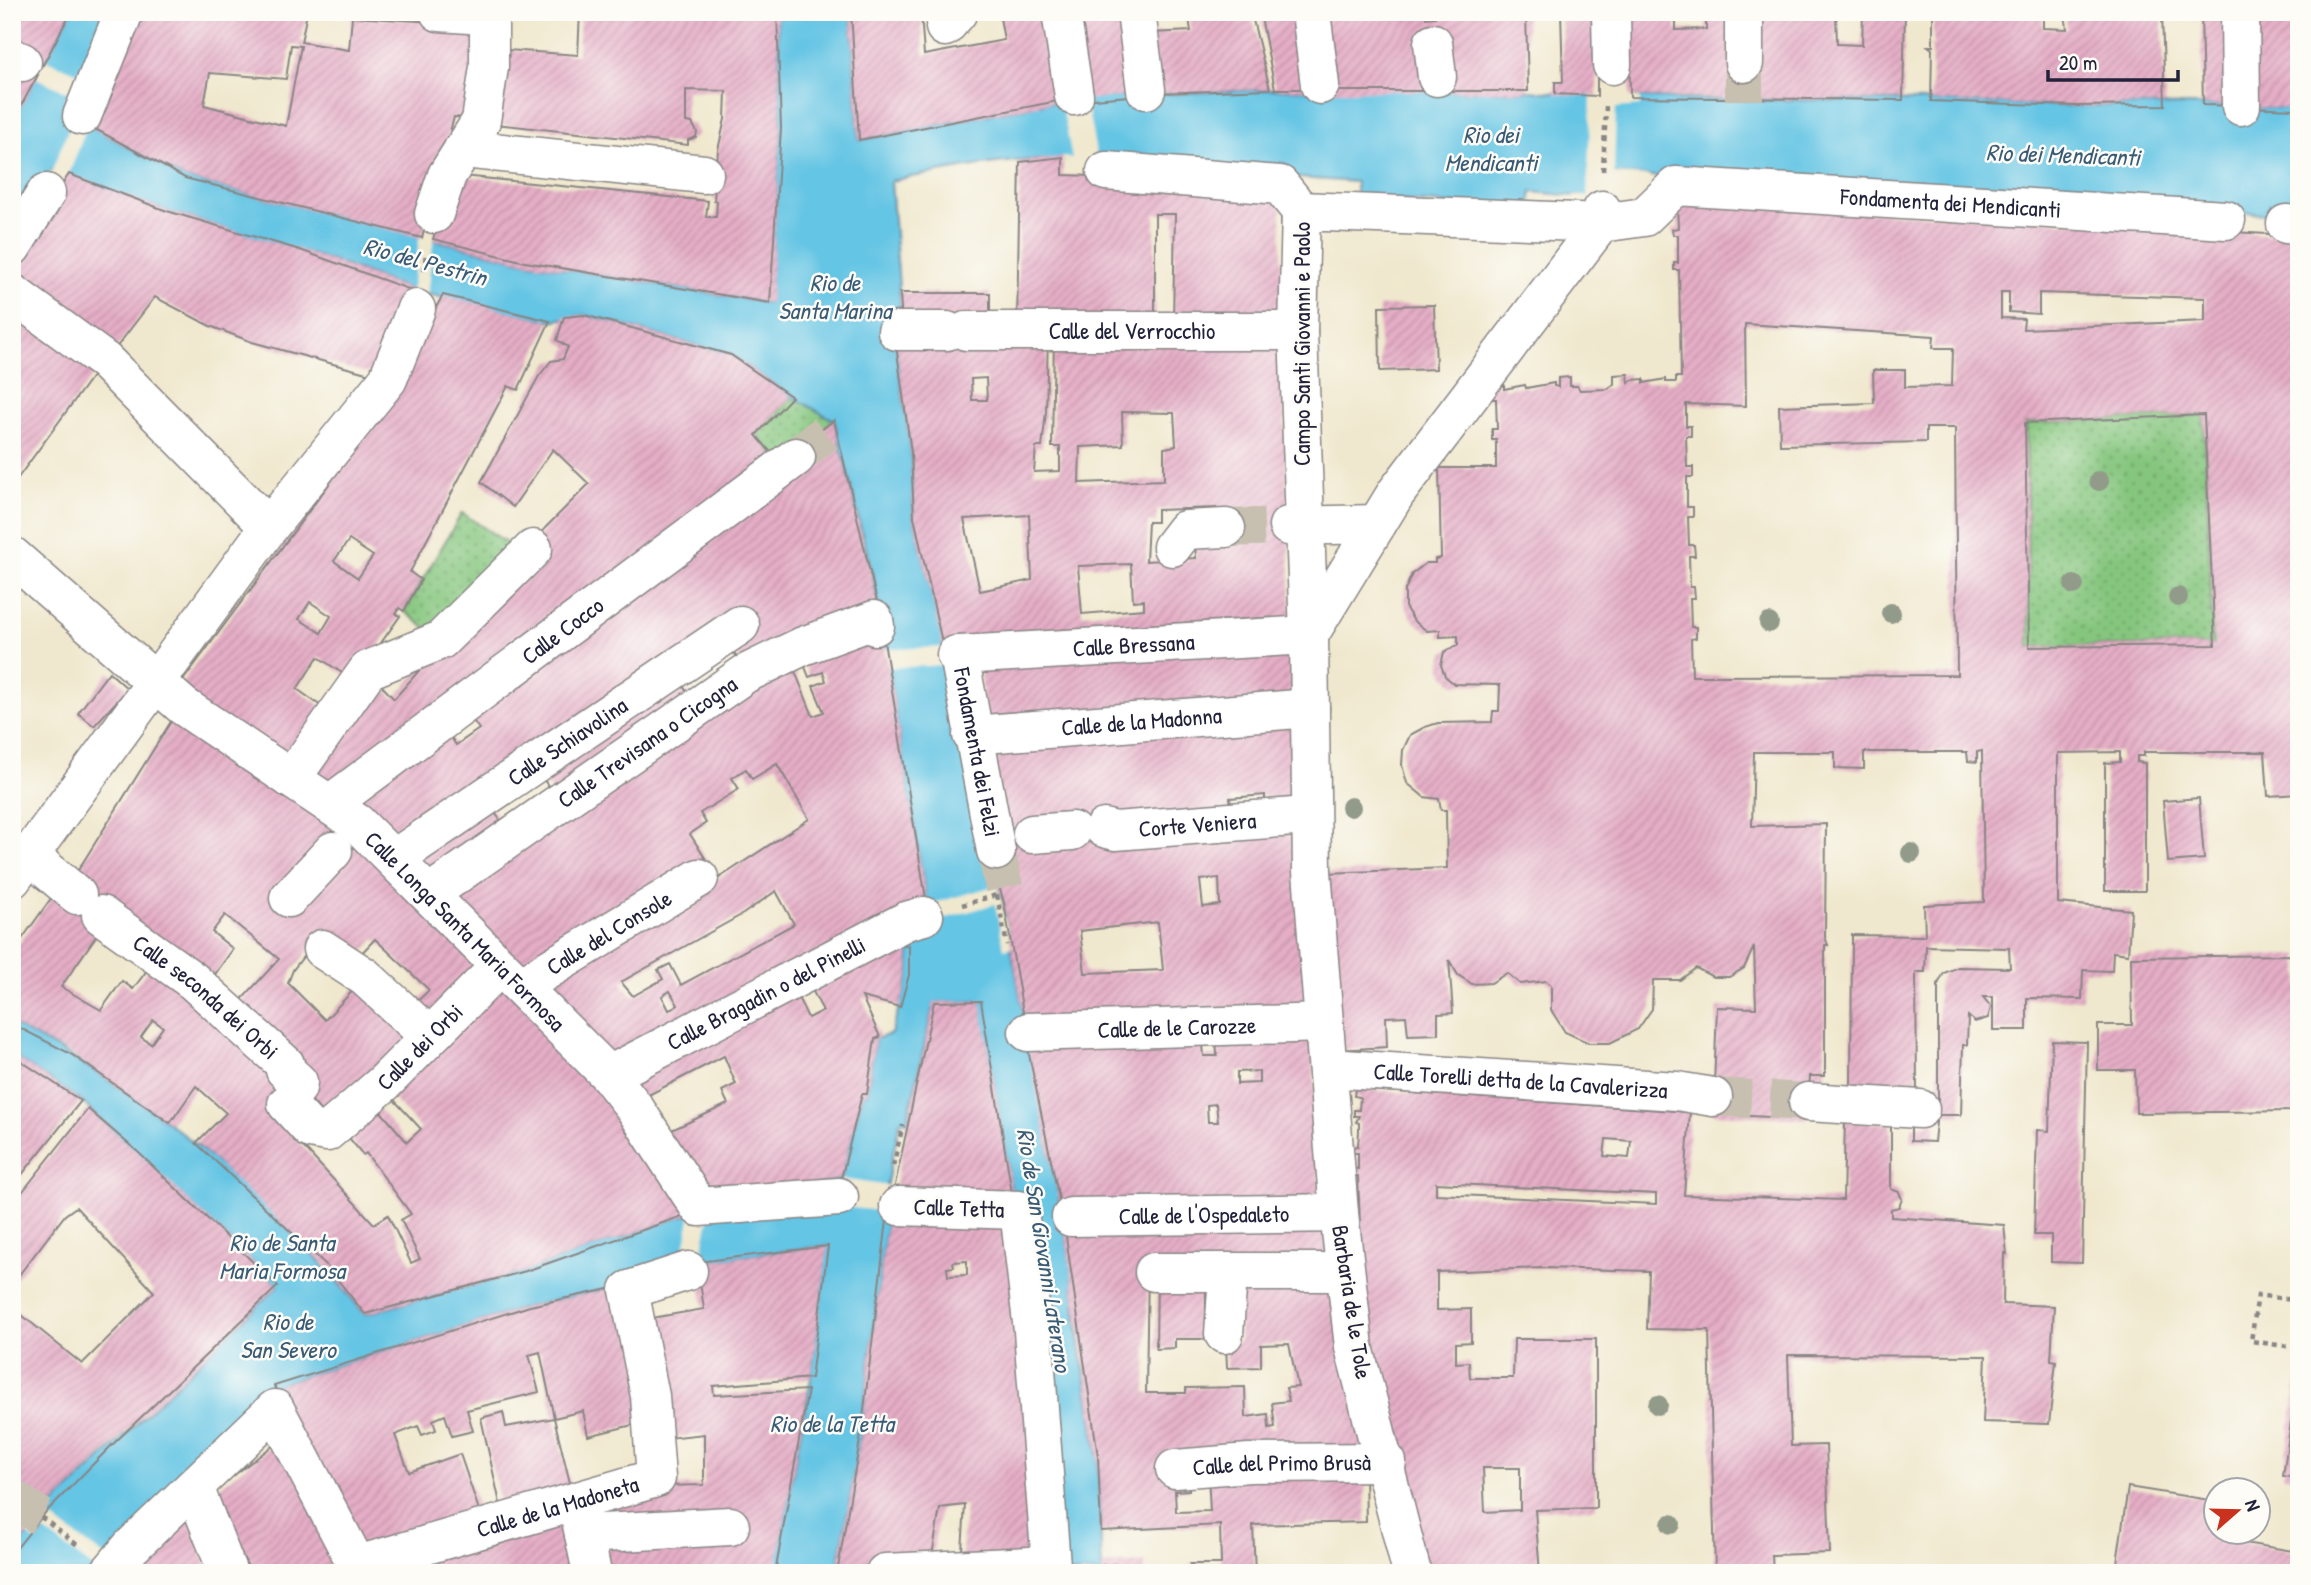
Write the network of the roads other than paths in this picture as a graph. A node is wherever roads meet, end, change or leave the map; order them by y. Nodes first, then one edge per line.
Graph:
1 (124, 12) edge
2 (439, 12) edge
3 (1062, 12) edge
4 (1136, 12) edge
5 (1311, 12) edge
6 (1611, 12) edge
7 (1744, 12) edge
8 (2240, 12) edge
9 (483, 14) edge
10 (1744, 63) tunnel mouth
11 (1612, 65) dead end
12 (1320, 85) dead end
13 (1146, 90) dead end
14 (1074, 96) dead end
15 (2241, 106) dead end
16 (82, 116) dead end
17 (464, 148) junction
18 (1106, 171) dead end
19 (704, 174) dead end
20 (1676, 186) joint
21 (46, 193) dead end
22 (1602, 203) junction
23 (1301, 211) junction
24 (434, 214) dead end
25 (2264, 223) edge
26 (12, 247) edge
27 (12, 293) edge
28 (416, 309) dead end
29 (897, 331) dead end
30 (1298, 331) junction
31 (796, 457) tunnel mouth
32 (1377, 524) junction
33 (1296, 526) junction
34 (269, 527) junction
35 (1226, 528) tunnel mouth
36 (1172, 547) dead end
37 (533, 549) dead end
38 (12, 556) edge
39 (740, 625) dead end
40 (875, 626) dead end
41 (1309, 635) junction
42 (957, 655) joint
43 (168, 694) junction
44 (1310, 708) junction
45 (972, 734) junction
46 (521, 772) junction
47 (291, 779) junction
48 (550, 811) junction
49 (1300, 816) junction
50 (343, 827) junction
51 (1032, 834) dead end
52 (996, 851) tunnel mouth
53 (395, 858) junction
54 (21, 867) edge
55 (699, 878) dead end
56 (429, 894) junction
57 (289, 898) dead end
58 (924, 916) dead end
59 (322, 949) dead end
60 (510, 976) junction
61 (1324, 1023) junction
62 (1028, 1032) dead end
63 (429, 1037) junction
64 (1329, 1068) junction
65 (608, 1075) junction
66 (1713, 1097) tunnel mouth
67 (1808, 1101) tunnel mouth
68 (1920, 1109) dead end
69 (337, 1127) joint
70 (895, 1190) road end
71 (839, 1196) dead end
72 (1339, 1213) junction
73 (1071, 1217) dead end
74 (688, 1271) dead end
75 (1154, 1272) dead end
76 (1345, 1272) junction
77 (1228, 1274) junction
78 (1224, 1334) dead end
79 (1387, 1462) junction
80 (1175, 1469) dead end
81 (194, 1487) junction
82 (580, 1517) junction
83 (730, 1526) dead end
84 (117, 1560) edge
85 (359, 1569) edge
86 (1051, 1570) edge
87 (228, 1573) edge
88 (592, 1573) edge
89 (885, 1573) edge
90 (1412, 1573) edge

1 - 16 street
2 - 9 street
3 - 14 street
4 - 13 street
5 - 12 street
6 - 11 street
7 - 10 street
8 - 15 street
9 - 17 street
17 - 19 street
17 - 24 street
18 - 23 street
20 - 22 street, Campo Santi Giovanni e Paolo
20 - 25 street, Fondamenta dei Mendicanti
21 - 26 street
22 - 23 street, Campo Santi Giovanni e Paolo
22 - 32 street
23 - 30 street, Campo Santi Giovanni e Paolo
27 - 34 street
28 - 34 street
29 - 30 street, Calle del Verrocchio
30 - 33 street, Campo Santi Giovanni e Paolo
31 - 50 street, Calle Cocco
32 - 33 street
32 - 41 street
33 - 41 street, Campo Santi Giovanni e Paolo
34 - 43 street
35 - 36 street
37 - 47 street
38 - 43 street, Calle Longa Santa Maria Formosa
39 - 46 street, Calle Schiavolina
40 - 48 street, Calle Trevisana o Cicogna
41 - 42 street, Calle Bressana
41 - 44 street, Campo Santi Giovanni e Paolo
42 - 45 street, Fondamenta dei Felzi
43 - 47 street, Calle Longa Santa Maria Formosa
43 - 54 street
44 - 45 street, Calle de la Madonna
44 - 49 street, Campo Santi Giovanni e Paolo
45 - 52 street, Fondamenta dei Felzi
46 - 48 street
46 - 53 street, Calle Schiavolina
47 - 50 street, Calle Longa Santa Maria Formosa
48 - 56 street, Calle Trevisana o Cicogna
49 - 51 street, Corte Veniera
49 - 61 street, Campo Santi Giovanni e Paolo
50 - 53 street, Calle Longa Santa Maria Formosa
50 - 57 street, Calle Cocco
53 - 56 street, Calle Longa Santa Maria Formosa
54 - 69 street, Calle seconda dei Orbi
55 - 60 street, Calle del Console
56 - 60 street, Calle Longa Santa Maria Formosa
58 - 65 street, Calle Bragadin o del Pinelli
59 - 63 street
60 - 63 street, Calle dei Orbi
60 - 65 street, Calle Longa Santa Maria Formosa
61 - 62 street, Calle de le Carozze
61 - 64 street, Barbaria de le Tole
63 - 69 street, Calle dei Orbi
64 - 66 street, Calle Torelli detta de la Cavalerizza
64 - 72 street, Barbaria de le Tole
65 - 71 street, Calle Longa Santa Maria Formosa
67 - 68 street
70 - 86 street, Calle Tetta
72 - 73 street, Calle de l'Ospedaleto
72 - 76 street, Barbaria de le Tole
74 - 82 street, Calle de la Madoneta
75 - 77 street
76 - 77 street
76 - 79 street, Barbaria de le Tole
77 - 78 street
79 - 80 street, Calle del Primo Brusà
79 - 90 street, Barbaria de le Tole
81 - 84 street
81 - 85 street
81 - 87 street
82 - 83 street
82 - 85 street, Calle de la Madoneta
82 - 88 street
86 - 89 street

